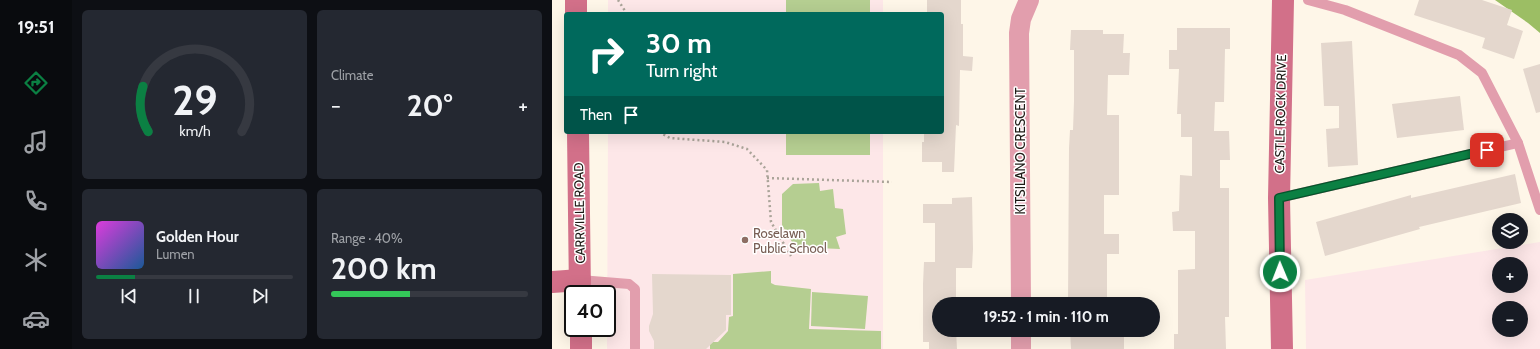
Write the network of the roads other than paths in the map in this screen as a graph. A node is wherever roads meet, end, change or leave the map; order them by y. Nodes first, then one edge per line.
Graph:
1 (576, 0) edge
2 (1029, 0) edge
3 (1308, 0) edge
4 (1285, 1) edge
5 (576, 12) edge
6 (578, 134) edge
7 (1518, 143) junction
8 (1279, 198) junction
9 (1540, 210) edge
10 (552, 282) edge
11 (569, 285) edge
12 (580, 285) edge
13 (613, 285) edge
14 (1021, 297) edge
15 (581, 337) edge
16 (1021, 337) edge
17 (581, 349) edge
18 (635, 349) edge
19 (1021, 349) edge
20 (1282, 349) edge

1 - 5 street
2 - 14 street, KITSILANO CRESCENT
3 - 7 lane
4 - 8 street, CASTLE ROCK DRIVE
6 - 12 street, CARRVILLE ROAD
7 - 8 lane
7 - 9 lane
8 - 20 street, CASTLE ROCK DRIVE
10 - 11 street
13 - 18 lane
15 - 17 street
16 - 19 street

